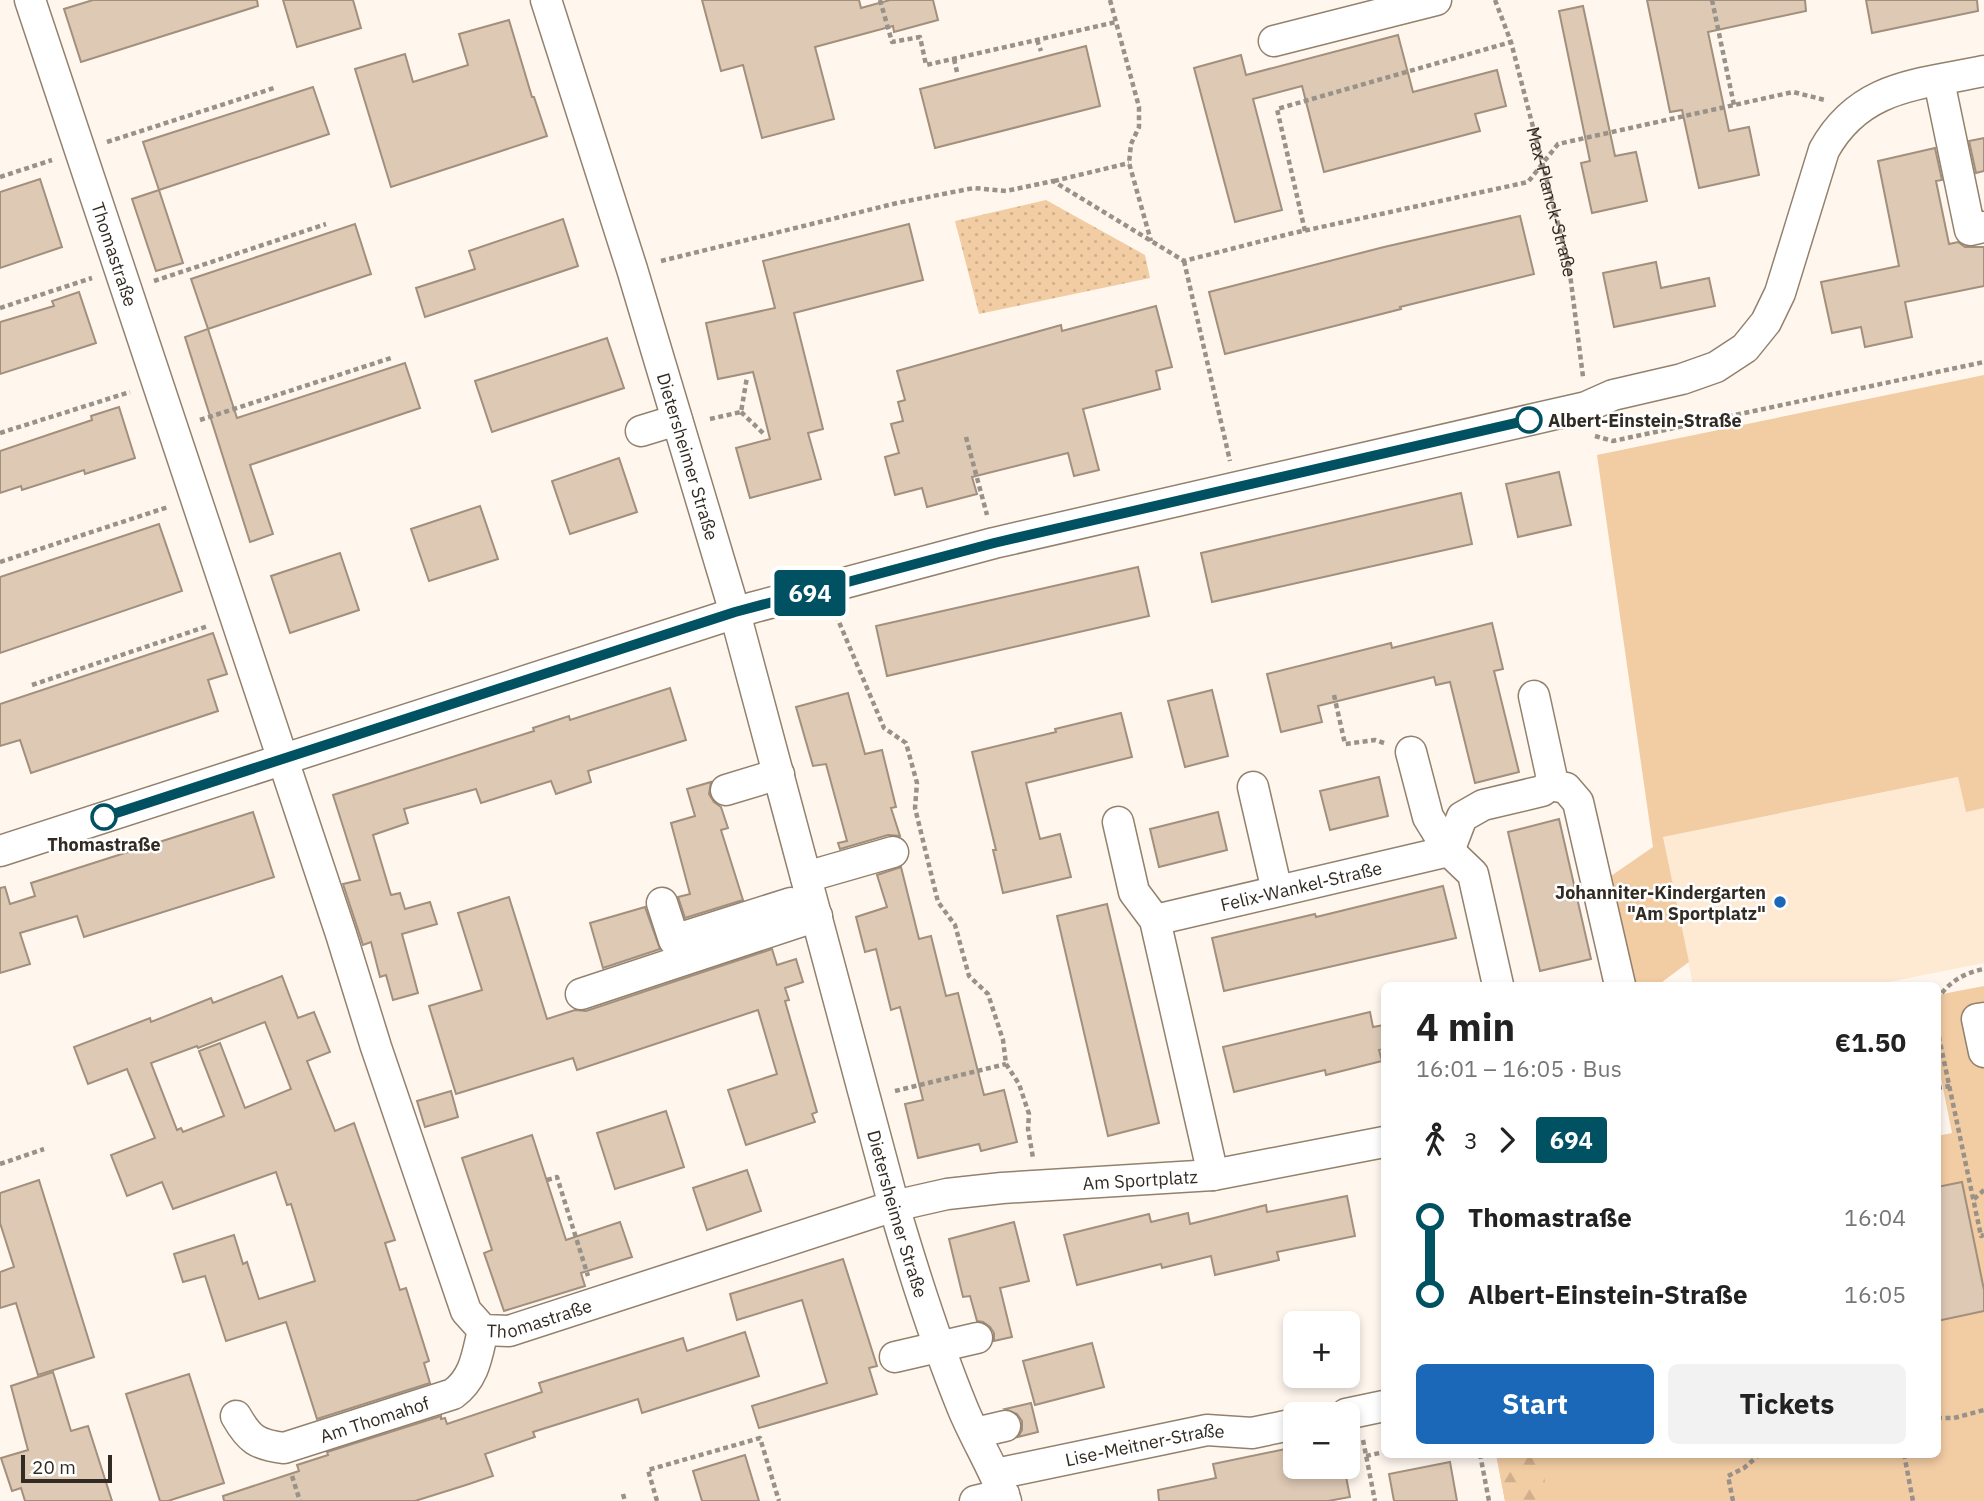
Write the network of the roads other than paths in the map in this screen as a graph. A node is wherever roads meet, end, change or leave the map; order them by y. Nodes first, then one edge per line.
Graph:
1 (30, 0) edge
2 (547, 0) edge
3 (1436, 0) edge
4 (1274, 41) dead end
5 (1984, 71) edge
6 (1939, 81) junction
7 (1984, 227) edge
8 (677, 419) junction
9 (641, 430) dead end
10 (735, 612) junction
11 (1534, 696) dead end
12 (1411, 752) road end
13 (282, 759) junction
14 (779, 775) junction
15 (1550, 785) junction
16 (1253, 787) dead end
17 (726, 790) dead end
18 (1118, 822) dead end
19 (0, 850) edge
20 (1449, 851) junction
21 (893, 852) dead end
22 (1278, 891) junction
23 (811, 897) junction
24 (662, 903) dead end
25 (1155, 920) junction
26 (1497, 982) edge
27 (1619, 982) edge
28 (581, 994) dead end
29 (1984, 1018) edge
30 (1984, 1052) edge
31 (1381, 1143) edge
32 (1213, 1175) junction
33 (894, 1206) junction
34 (484, 1330) junction
35 (977, 1338) dead end
36 (940, 1346) junction
37 (895, 1357) dead end
38 (236, 1416) dead end
39 (1005, 1426) dead end
40 (1283, 1427) edge
41 (975, 1433) junction
42 (995, 1492) edge

1 - 13 street, Thomastraße
2 - 8 street, Dietersheimer Straße
3 - 4 street
5 - 6 street
6 - 7 street
6 - 10 street
8 - 9 street
8 - 10 street, Dietersheimer Straße
10 - 13 street
10 - 14 street, Dietersheimer Straße
11 - 15 street
12 - 20 street
13 - 19 street
13 - 34 street, Thomastraße
14 - 17 street
14 - 23 street, Dietersheimer Straße
15 - 20 street
15 - 27 street
16 - 22 street
18 - 25 street
20 - 22 street, Felix-Wankel-Straße
20 - 26 street
21 - 23 street
22 - 25 street, Felix-Wankel-Straße
23 - 24 street
23 - 28 street
23 - 33 street, Dietersheimer Straße
25 - 32 street
29 - 30 street
31 - 32 street, Am Sportplatz
32 - 33 street, Am Sportplatz
33 - 34 street, Thomastraße
33 - 36 street, Dietersheimer Straße
34 - 38 street, Am Thomahof
35 - 36 street
36 - 37 street
36 - 41 street, Dietersheimer Straße
39 - 41 street
40 - 42 street, Lise-Meitner-Straße
41 - 42 street, Dietersheimer Straße

